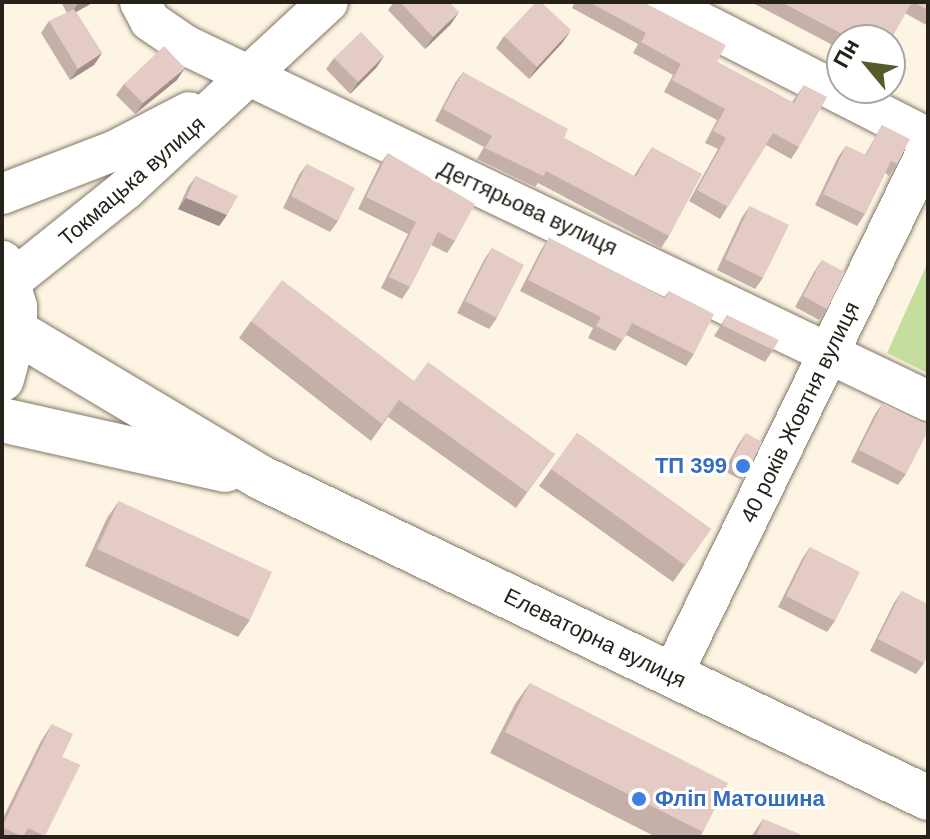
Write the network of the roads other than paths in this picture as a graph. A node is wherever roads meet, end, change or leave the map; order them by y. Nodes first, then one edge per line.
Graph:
1 (140, 2) edge
2 (328, 2) edge
3 (661, 2) edge
4 (251, 77) junction
5 (928, 138) edge
6 (928, 149) edge
7 (2, 194) edge
8 (6, 272) edge
9 (15, 331) junction
10 (830, 352) junction
11 (2, 379) edge
12 (928, 401) edge
13 (2, 420) edge
14 (262, 478) junction
15 (672, 675) junction
16 (928, 798) edge

1 - 4 street, Дегтярьова вулиця
2 - 4 street, Токмацька вулиця
3 - 5 street
4 - 7 street, Токмацька вулиця
4 - 8 street, Токмацька вулиця
4 - 10 street, Дегтярьова вулиця
6 - 10 street, 40 років Жовтня вулиця
8 - 9 main road
9 - 11 main road
9 - 14 main road, Елеваторна вулиця
10 - 12 street, Дегтярьова вулиця
10 - 15 street, 40 років Жовтня вулиця
13 - 14 main road, Елеваторна вулиця
14 - 15 main road, Елеваторна вулиця
15 - 16 main road, Елеваторна вулиця

